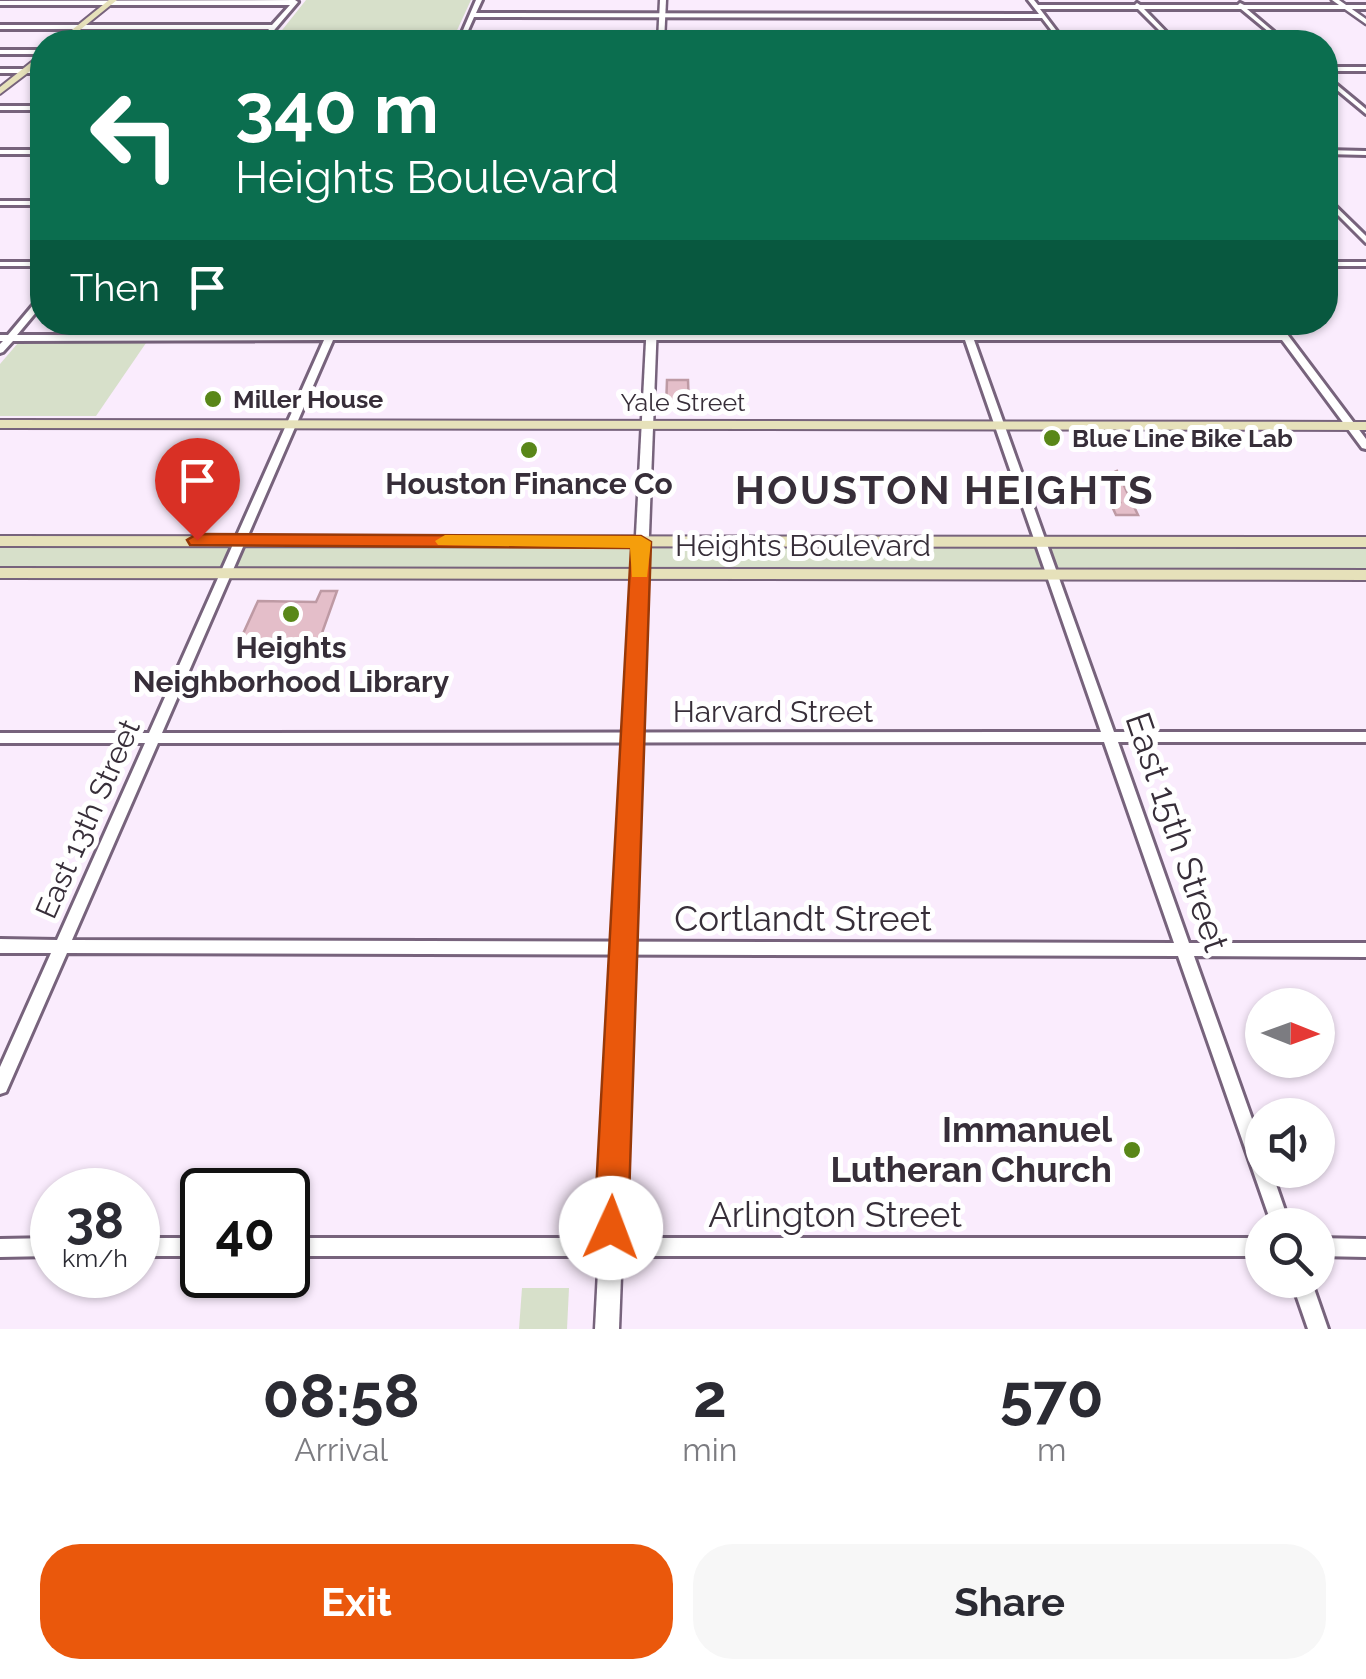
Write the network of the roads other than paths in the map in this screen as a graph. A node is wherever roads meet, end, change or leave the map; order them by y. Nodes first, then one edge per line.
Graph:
1 (478, 0) edge
2 (663, 0) edge
3 (848, 0) edge
4 (1031, 0) edge
5 (1132, 0) edge
6 (1234, 0) edge
7 (1335, 0) edge
8 (111, 2) edge
9 (296, 2) edge
10 (0, 3) edge
11 (1036, 7) junction
12 (1140, 7) junction
13 (1242, 7) junction
14 (1346, 7) junction
15 (1366, 7) edge
16 (663, 15) junction
17 (853, 15) junction
18 (472, 16) junction
19 (1043, 16) junction
20 (1366, 22) edge
21 (0, 27) edge
22 (80, 27) junction
23 (274, 28) joint
24 (76, 30) edge
25 (466, 30) edge
26 (662, 30) edge
27 (858, 30) edge
28 (1054, 30) edge
29 (1162, 30) edge
30 (1270, 30) edge
31 (0, 52) edge
32 (30, 54) edge
33 (30, 66) edge
34 (1338, 69) edge
35 (1366, 69) edge
36 (0, 70) edge
37 (26, 70) junction
38 (30, 70) edge
39 (1338, 88) edge
40 (0, 91) edge
41 (0, 108) edge
42 (30, 108) edge
43 (1366, 112) edge
44 (0, 152) edge
45 (30, 152) edge
46 (1338, 152) edge
47 (1366, 152) edge
48 (0, 203) edge
49 (30, 203) edge
50 (1338, 212) edge
51 (1366, 241) edge
52 (0, 264) edge
53 (30, 264) edge
54 (1338, 264) edge
55 (1366, 264) edge
56 (30, 312) edge
57 (967, 335) edge
58 (1282, 335) edge
59 (330, 337) junction
60 (652, 337) junction
61 (5, 338) edge
62 (968, 338) junction
63 (1284, 338) junction
64 (0, 350) edge
65 (0, 424) edge
66 (293, 424) junction
67 (647, 424) junction
68 (996, 426) junction
69 (1358, 426) edge
70 (1366, 446) edge
71 (241, 540) junction
72 (0, 541) edge
73 (641, 542) junction
74 (1040, 542) junction
75 (1366, 542) edge
76 (0, 573) edge
77 (639, 573) junction
78 (1051, 574) junction
79 (226, 575) junction
80 (1366, 575) edge
81 (632, 736) junction
82 (154, 737) junction
83 (1366, 737) edge
84 (0, 738) edge
85 (1110, 738) junction
86 (0, 946) edge
87 (62, 946) junction
88 (623, 948) junction
89 (1184, 950) junction
90 (1366, 950) edge
91 (0, 1086) edge
92 (1275, 1208) edge
93 (610, 1247) junction
94 (1245, 1247) edge
95 (1335, 1247) edge
96 (0, 1248) edge
97 (30, 1248) edge
98 (310, 1248) edge
99 (1366, 1248) edge
100 (1307, 1298) edge
101 (607, 1329) edge
102 (1318, 1329) edge

1 - 18 street
2 - 16 street
3 - 17 street
4 - 11 street
5 - 12 street
6 - 13 street
7 - 14 street
8 - 9 street
8 - 10 street
8 - 22 main road
9 - 23 street
11 - 12 street
11 - 19 street
12 - 13 street
12 - 29 street
13 - 14 street
13 - 30 street
14 - 15 street
14 - 20 street
16 - 17 street
16 - 18 street
16 - 26 street
17 - 19 street
17 - 27 street
18 - 25 street
19 - 28 street
21 - 22 street
22 - 23 street
22 - 24 main road
31 - 32 street
33 - 37 main road
34 - 35 street
36 - 37 street
37 - 38 street
37 - 40 main road
39 - 43 street
41 - 42 street
44 - 45 street
46 - 47 street
48 - 49 street
50 - 51 street
52 - 53 street
54 - 55 street
56 - 61 street
57 - 62 street, East 15th Street
58 - 63 street
59 - 60 street
59 - 61 street
59 - 66 street, East 13th Street
60 - 62 street
60 - 67 street
61 - 64 street
62 - 63 street
62 - 68 street, East 15th Street
63 - 69 street
65 - 66 main road, Yale Street
66 - 67 main road, Yale Street
66 - 71 street, East 13th Street
67 - 68 main road, Yale Street
67 - 73 street
68 - 69 main road, Yale Street
68 - 74 street, East 15th Street
69 - 70 street
71 - 72 main road, Heights Boulevard
71 - 73 main road, Heights Boulevard
71 - 79 street, East 13th Street
73 - 74 main road, Heights Boulevard
73 - 77 street
74 - 75 main road, Heights Boulevard
74 - 78 street, East 15th Street
76 - 79 main road, Heights Boulevard
77 - 78 main road, Heights Boulevard
77 - 79 main road, Heights Boulevard
77 - 81 street
78 - 80 main road, Heights Boulevard
78 - 85 street, East 15th Street
79 - 82 street, East 13th Street
81 - 82 street, Harvard Street
81 - 85 street, Harvard Street
81 - 88 street
82 - 84 street, Harvard Street
82 - 87 street, East 13th Street
83 - 85 street, Harvard Street
85 - 89 street, East 15th Street
86 - 87 street, Cortlandt Street
87 - 88 street, Cortlandt Street
87 - 91 street, East 13th Street
88 - 89 street, Cortlandt Street
88 - 93 street
89 - 90 street, Cortlandt Street
89 - 92 street, East 15th Street
93 - 94 street, Arlington Street
93 - 98 street, Arlington Street
93 - 101 street
95 - 99 street
96 - 97 street
100 - 102 street

